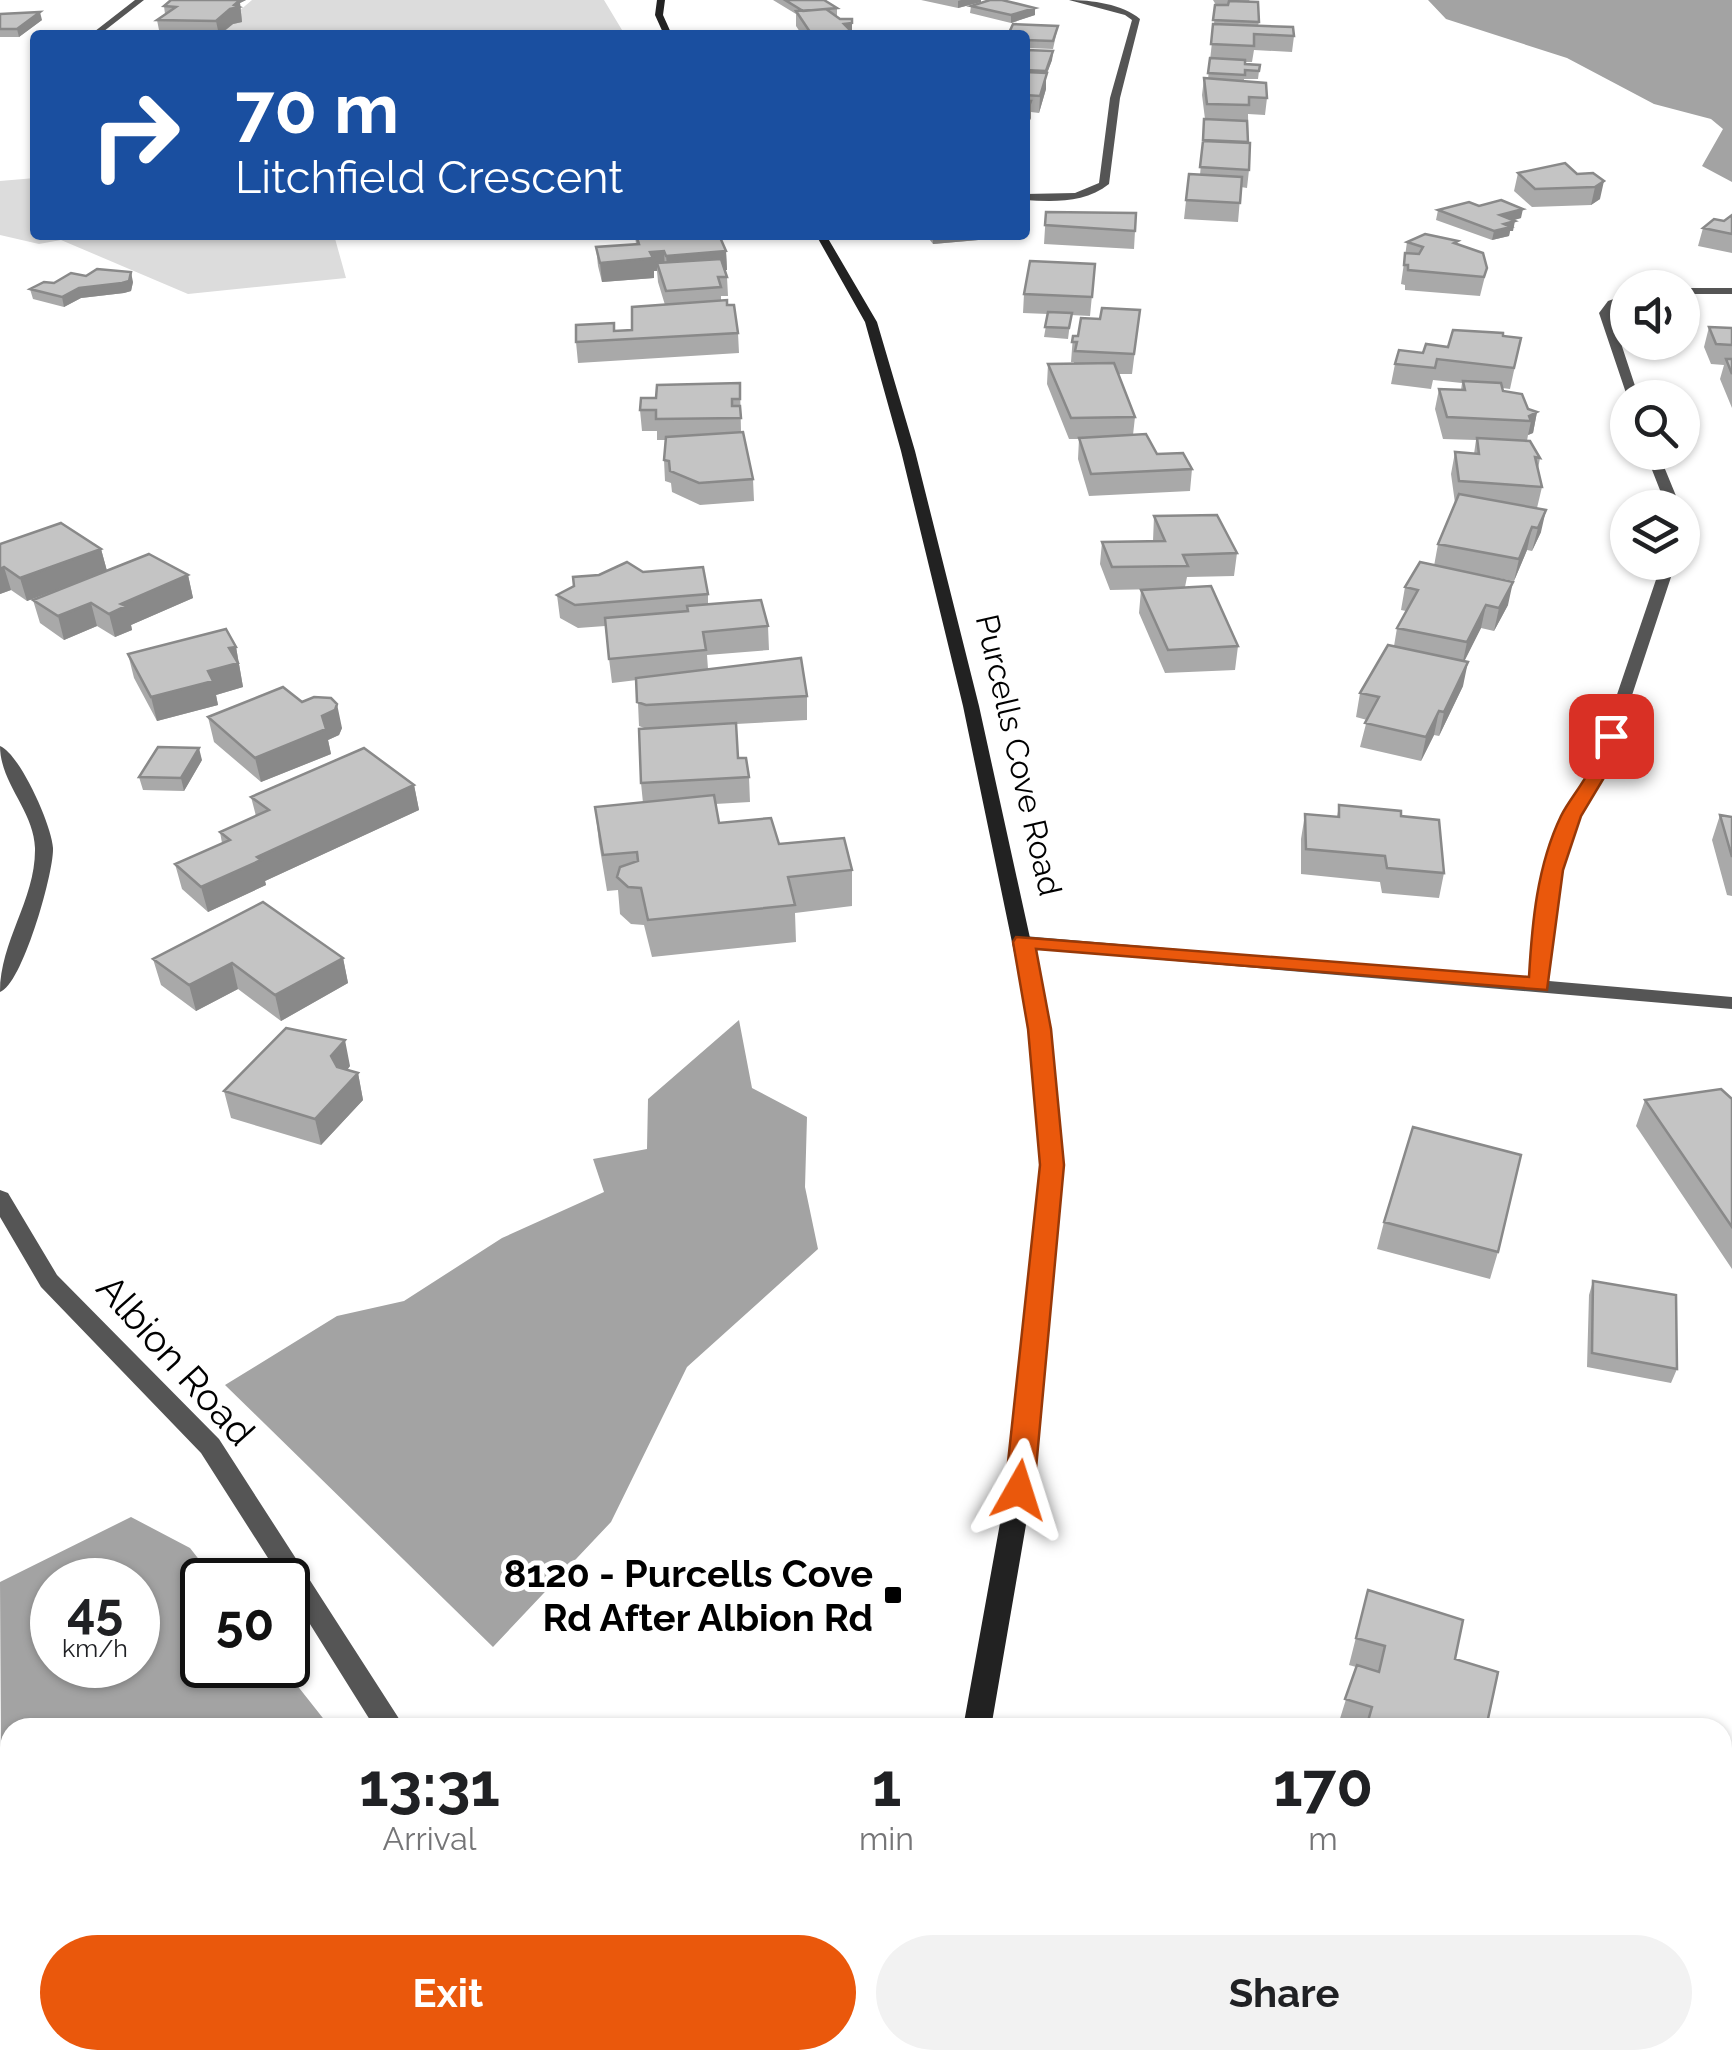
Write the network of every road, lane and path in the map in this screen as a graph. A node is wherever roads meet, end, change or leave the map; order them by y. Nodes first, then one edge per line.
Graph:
1 (140, 0) edge
2 (660, 0) edge
3 (1073, 0) edge
4 (101, 30) edge
5 (666, 30) edge
6 (1030, 197) edge
7 (824, 240) edge
8 (1700, 291) edge
9 (1732, 292) edge
10 (1610, 306) edge
11 (1610, 331) edge
12 (1663, 580) edge
13 (0, 751) edge
14 (1024, 942) junction
15 (1539, 985) junction
16 (0, 986) edge
17 (1732, 1003) edge
18 (0, 1198) edge
19 (386, 1718) edge
20 (978, 1718) edge

1 - 4 street
2 - 5 main road
3 - 6 street
7 - 14 main road, Purcells Cove Road
8 - 9 street
10 - 11 street
12 - 15 street
13 - 16 street
14 - 15 street
14 - 20 main road, Purcells Cove Road
15 - 17 street
18 - 19 street, Albion Road

